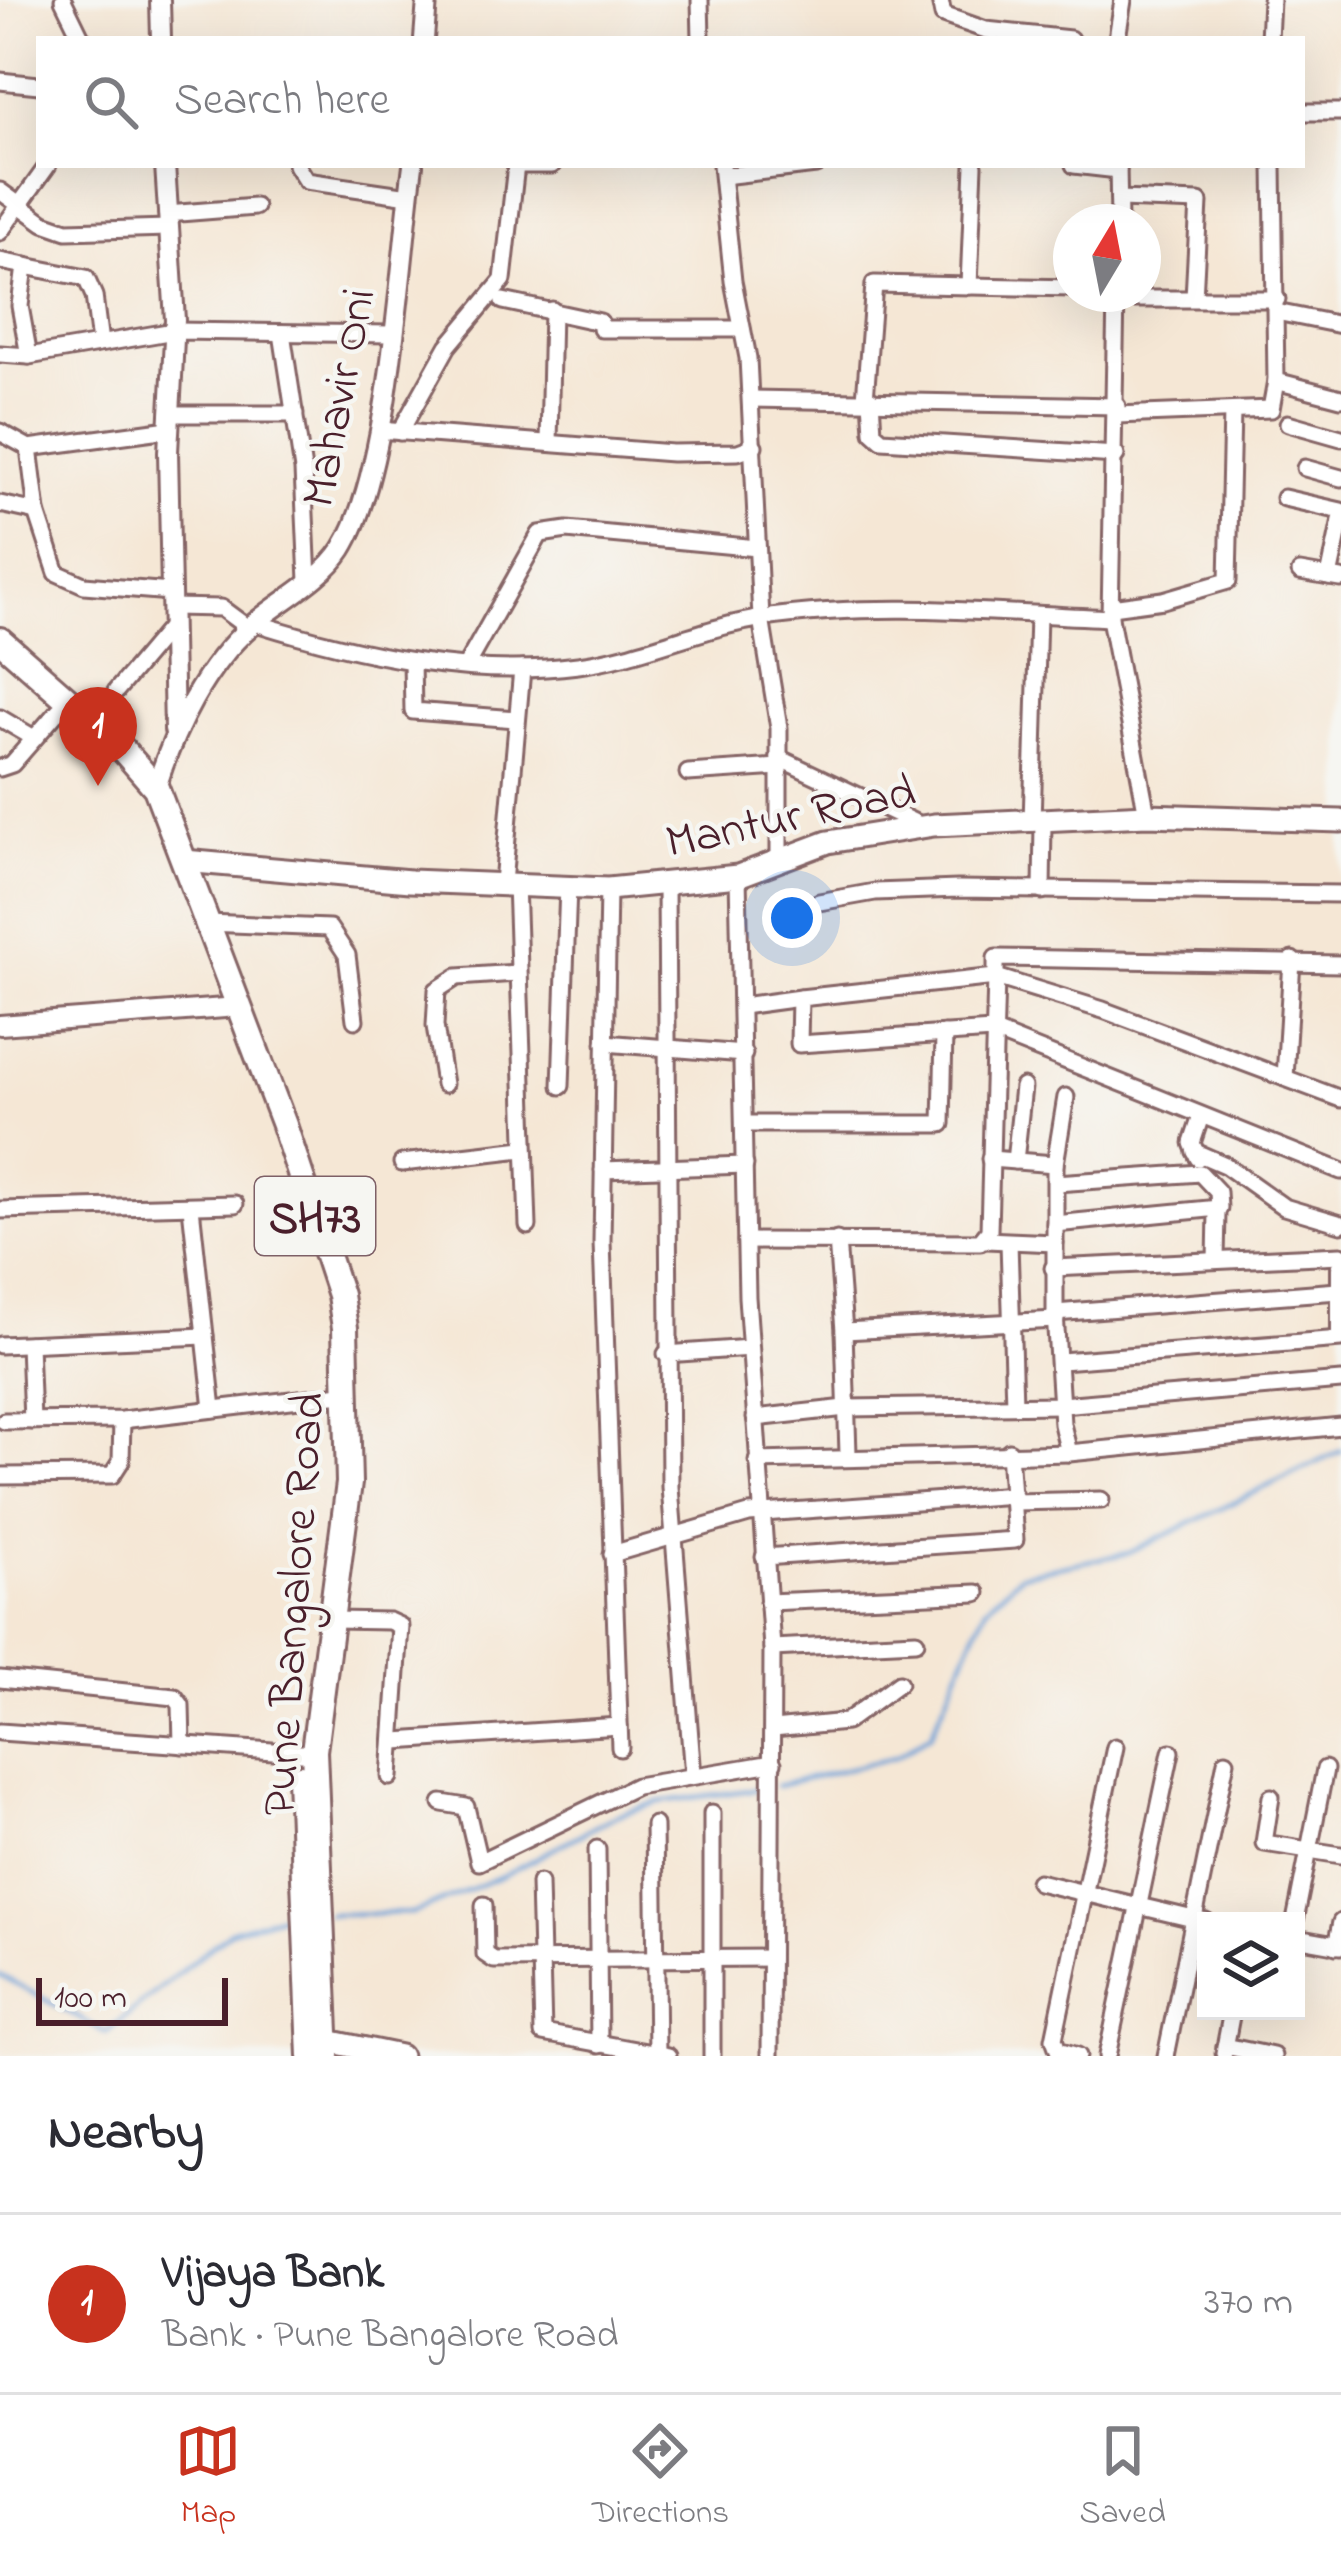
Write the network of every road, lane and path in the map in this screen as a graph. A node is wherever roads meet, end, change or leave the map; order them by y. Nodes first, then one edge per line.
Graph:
1 (63, 0) edge
2 (160, 0) edge
3 (428, 0) edge
4 (700, 0) edge
5 (940, 0) edge
6 (1123, 0) edge
7 (1271, 0) edge
8 (81, 36) edge
9 (161, 36) edge
10 (424, 36) edge
11 (701, 36) edge
12 (1044, 36) edge
13 (1117, 36) edge
14 (1269, 36) edge
15 (0, 81) edge
16 (36, 85) edge
17 (1305, 112) edge
18 (1341, 112) edge
19 (45, 168) edge
20 (165, 168) edge
21 (297, 168) edge
22 (412, 168) edge
23 (515, 168) edge
24 (760, 168) edge
25 (974, 168) edge
26 (1118, 168) edge
27 (1273, 168) edge
28 (722, 170) edge
29 (0, 190) edge
30 (409, 196) junction
31 (1119, 199) junction
32 (17, 202) junction
33 (1119, 204) edge
34 (255, 207) dead end
35 (167, 221) junction
36 (0, 232) edge
37 (0, 261) edge
38 (25, 266) junction
39 (969, 286) junction
40 (1053, 288) edge
41 (1161, 297) edge
42 (1194, 298) junction
43 (503, 301) dead end
44 (1276, 306) junction
45 (552, 310) junction
46 (1116, 312) edge
47 (1341, 326) edge
48 (742, 329) junction
49 (174, 331) junction
50 (282, 333) junction
51 (391, 334) junction
52 (100, 343) junction
53 (0, 354) edge
54 (29, 356) junction
55 (1276, 382) junction
56 (1341, 398) edge
57 (751, 399) junction
58 (868, 399) junction
59 (1117, 411) junction
60 (1232, 411) junction
61 (295, 414) junction
62 (169, 422) junction
63 (1288, 423) dead end
64 (379, 430) junction
65 (0, 432) edge
66 (400, 432) junction
67 (1341, 438) edge
68 (549, 443) junction
69 (754, 446) junction
70 (29, 448) junction
71 (1115, 454) junction
72 (1305, 468) dead end
73 (1341, 478) edge
74 (1284, 498) dead end
75 (0, 504) edge
76 (37, 512) junction
77 (1341, 515) edge
78 (757, 548) junction
79 (1300, 572) dead end
80 (1335, 578) edge
81 (308, 581) junction
82 (171, 608) junction
83 (1110, 612) junction
84 (1038, 615) junction
85 (760, 618) junction
86 (252, 625) junction
87 (0, 640) edge
88 (0, 658) edge
89 (412, 661) junction
90 (467, 664) junction
91 (522, 669) junction
92 (116, 691) dead end
93 (59, 710) junction
94 (0, 718) edge
95 (517, 719) junction
96 (88, 727) junction
97 (174, 731) junction
98 (34, 738) junction
99 (779, 763) junction
100 (0, 768) edge
101 (688, 773) dead end
102 (156, 788) junction
103 (1147, 815) junction
104 (1341, 820) edge
105 (1038, 822) junction
106 (924, 827) junction
107 (779, 856) junction
108 (184, 861) junction
109 (738, 876) junction
110 (510, 883) junction
111 (666, 885) junction
112 (568, 886) junction
113 (608, 889) junction
114 (1042, 891) junction
115 (1341, 894) edge
116 (819, 902) dead end
117 (207, 923) junction
118 (1292, 960) junction
119 (1341, 964) edge
120 (517, 973) junction
121 (996, 977) junction
122 (800, 998) junction
123 (742, 1006) junction
124 (231, 1010) junction
125 (355, 1020) dead end
126 (0, 1025) edge
127 (992, 1031) junction
128 (944, 1034) junction
129 (605, 1043) junction
130 (668, 1047) junction
131 (744, 1054) junction
132 (1285, 1078) junction
133 (444, 1084) dead end
134 (561, 1086) dead end
135 (1023, 1087) dead end
136 (1066, 1097) dead end
137 (1341, 1099) edge
138 (1201, 1116) junction
139 (745, 1124) junction
140 (523, 1149) junction
141 (1195, 1153) junction
142 (990, 1159) junction
143 (1015, 1161) junction
144 (402, 1163) dead end
145 (1055, 1164) junction
146 (745, 1165) junction
147 (668, 1167) junction
148 (603, 1170) junction
149 (1341, 1172) edge
150 (1200, 1173) junction
151 (1056, 1183) junction
152 (235, 1204) dead end
153 (191, 1207) junction
154 (0, 1210) edge
155 (1217, 1212) junction
156 (1055, 1224) junction
157 (1341, 1224) edge
158 (528, 1226) dead end
159 (746, 1240) junction
160 (837, 1240) junction
161 (986, 1240) junction
162 (1010, 1242) junction
163 (1054, 1243) junction
164 (1341, 1256) edge
165 (1216, 1260) junction
166 (1053, 1268) junction
167 (1341, 1268) edge
168 (1338, 1291) junction
169 (1056, 1317) junction
170 (1011, 1325) junction
171 (844, 1330) junction
172 (205, 1336) junction
173 (1341, 1336) edge
174 (28, 1344) junction
175 (0, 1346) edge
176 (750, 1348) junction
177 (666, 1354) junction
178 (1061, 1361) junction
179 (1341, 1381) edge
180 (343, 1394) junction
181 (1013, 1405) junction
182 (1061, 1406) junction
183 (846, 1408) junction
184 (213, 1409) junction
185 (754, 1418) junction
186 (122, 1420) junction
187 (4, 1421) dead end
188 (32, 1421) junction
189 (1341, 1426) edge
190 (1009, 1451) junction
191 (1069, 1453) junction
192 (848, 1454) junction
193 (758, 1461) junction
194 (0, 1475) edge
195 (1014, 1498) junction
196 (1101, 1500) dead end
197 (760, 1513) junction
198 (338, 1531) junction
199 (676, 1535) junction
200 (612, 1554) junction
201 (764, 1557) junction
202 (977, 1593) dead end
203 (768, 1602) junction
204 (334, 1620) junction
205 (916, 1641) dead end
206 (772, 1648) junction
207 (322, 1649) junction
208 (0, 1679) edge
209 (898, 1682) dead end
210 (619, 1726) junction
211 (773, 1730) junction
212 (0, 1732) edge
213 (396, 1741) junction
214 (182, 1745) junction
215 (1115, 1747) dead end
216 (620, 1748) dead end
217 (1171, 1752) dead end
218 (301, 1753) junction
219 (1226, 1760) dead end
220 (1325, 1768) dead end
221 (773, 1769) junction
222 (693, 1776) junction
223 (389, 1777) dead end
224 (1271, 1797) dead end
225 (442, 1803) dead end
226 (712, 1813) dead end
227 (653, 1825) dead end
228 (597, 1850) dead end
229 (1310, 1850) junction
230 (1341, 1855) edge
231 (1038, 1882) dead end
232 (539, 1883) dead end
233 (312, 1886) junction
234 (1084, 1892) junction
235 (484, 1905) dead end
236 (1139, 1907) junction
237 (1201, 1912) edge
238 (1296, 1912) edge
239 (1197, 1919) edge
240 (1341, 1922) edge
241 (1197, 1932) edge
242 (1305, 1940) edge
243 (1339, 1946) edge
244 (657, 1958) junction
245 (714, 1958) junction
246 (770, 1958) junction
247 (597, 1959) junction
248 (541, 1960) junction
249 (1230, 2020) edge
250 (598, 2044) junction
251 (319, 2047) edge
252 (1224, 2051) edge
253 (662, 2055) edge
254 (400, 2056) edge
255 (712, 2056) edge
256 (770, 2056) edge
257 (1078, 2056) edge
258 (1107, 2056) edge
259 (1166, 2056) edge
260 (1273, 2056) edge

1 - 8 street
2 - 9 street
3 - 10 street
4 - 11 street
5 - 12 street
6 - 13 street
7 - 14 street
15 - 16 street
17 - 18 street
19 - 32 street
20 - 35 street
21 - 30 street
22 - 30 street, Mahavir Oni
23 - 66 street
24 - 28 street
25 - 39 street
26 - 31 street
27 - 44 street
28 - 48 street
29 - 32 street
30 - 51 street, Mahavir Oni
31 - 33 street
31 - 42 street
32 - 35 street
32 - 36 street
34 - 35 street
35 - 49 street
37 - 38 street
38 - 52 street
38 - 54 street
39 - 40 street
39 - 58 street
41 - 42 street
42 - 44 street
43 - 45 street
44 - 47 street
44 - 55 street
45 - 48 street
45 - 68 street
46 - 59 street
48 - 57 street
49 - 50 street
49 - 52 street
49 - 62 street
50 - 51 street
50 - 61 street
51 - 64 street, Mahavir Oni
52 - 54 street
53 - 54 street
55 - 56 street
55 - 60 street
57 - 58 street
57 - 69 street
58 - 59 street
58 - 71 street
59 - 60 street
59 - 71 street
60 - 83 street
61 - 62 street
61 - 81 street
62 - 70 street
62 - 82 street
63 - 67 street
64 - 66 street
64 - 81 street, Mahavir Oni
65 - 70 street
66 - 68 street
68 - 69 street
69 - 78 street
70 - 76 street
71 - 83 street
72 - 73 street
74 - 77 street
75 - 76 street
76 - 82 street
77 - 80 street
78 - 85 street
78 - 90 street
79 - 80 street
81 - 86 street, Mahavir Oni
82 - 86 street
82 - 92 street
82 - 97 street
83 - 84 street
83 - 103 street
84 - 85 street
84 - 105 street
85 - 91 street
85 - 99 street
86 - 89 street
86 - 97 street, Mahavir Oni
87 - 96 main road, Pune Bangalore Road / SH73
88 - 93 main road, Pune Bangalore Road / SH73
89 - 90 street
89 - 95 street
90 - 91 street
91 - 95 street
93 - 96 main road, Pune Bangalore Road / SH73
93 - 98 street
94 - 98 street
95 - 110 street
96 - 102 main road, Pune Bangalore Road / SH73
96 - 124 main road, Pune Bangalore Road / SH73
97 - 102 street, Mahavir Oni
98 - 100 street
99 - 101 street
99 - 106 street
99 - 107 street
102 - 108 main road, Pune Bangalore Road / SH73
103 - 104 main road, Mantur Road
103 - 105 main road, Mantur Road
105 - 106 main road, Mantur Road
105 - 114 street
106 - 107 main road, Mantur Road
107 - 109 main road, Mantur Road
108 - 110 main road, Mantur Road
108 - 117 main road, Pune Bangalore Road / SH73
109 - 111 main road, Mantur Road
109 - 123 street
110 - 112 main road, Mantur Road
110 - 120 street
111 - 113 main road, Mantur Road
111 - 130 street
112 - 113 main road, Mantur Road
112 - 134 street
113 - 129 street
114 - 115 street
114 - 116 street
117 - 124 main road, Pune Bangalore Road / SH73
117 - 125 street
118 - 119 street
118 - 121 street
118 - 132 street
120 - 133 street
120 - 140 street
121 - 122 street
121 - 127 street
121 - 132 street
122 - 123 street
122 - 128 street
123 - 131 street
124 - 126 street
124 - 180 main road, Pune Bangalore Road / SH73
127 - 128 street
127 - 138 street
127 - 142 street
128 - 139 street
129 - 130 street
129 - 148 street
130 - 131 street
130 - 147 street
131 - 139 street
132 - 137 street
135 - 143 street
136 - 145 street
138 - 141 street
138 - 149 street
139 - 146 street
140 - 144 street
140 - 158 street
141 - 150 street
141 - 157 street
142 - 143 street
142 - 161 street
143 - 145 street
145 - 151 street
146 - 147 street
146 - 159 street
147 - 148 street
147 - 177 street
148 - 200 street
150 - 151 street
150 - 155 street
151 - 156 street
152 - 153 street
153 - 154 street
153 - 172 street
155 - 156 street
155 - 165 street
156 - 163 street
159 - 160 street
159 - 176 street
160 - 161 street
160 - 171 street
161 - 162 street
162 - 163 street
162 - 170 street
163 - 166 street
164 - 165 street
165 - 166 street
166 - 169 street
167 - 168 street
168 - 169 street
168 - 173 street
169 - 170 street
169 - 178 street
170 - 171 street
170 - 181 street
171 - 183 street
172 - 174 street
172 - 184 street
173 - 178 street
174 - 175 street
174 - 188 street
176 - 177 street
176 - 185 street
177 - 199 street
178 - 182 street
179 - 182 street
180 - 184 street
180 - 198 main road, Pune Bangalore Road / SH73
181 - 182 street
181 - 183 street
182 - 191 street
183 - 185 street
183 - 192 street
184 - 186 street
185 - 193 street
186 - 188 street
186 - 194 street
187 - 188 street
189 - 191 street
190 - 191 street
190 - 192 street
190 - 195 street
192 - 193 street
193 - 197 street
195 - 196 street
195 - 197 street
195 - 201 street
197 - 199 street
197 - 201 street
198 - 204 main road, Pune Bangalore Road / SH73
198 - 207 main road, Pune Bangalore Road / SH73
199 - 200 street
199 - 222 street
200 - 210 street
201 - 203 street
202 - 203 street
203 - 206 street
204 - 207 main road, Pune Bangalore Road / SH73
204 - 213 street
205 - 206 street
206 - 211 street
207 - 218 main road, Pune Bangalore Road / SH73
207 - 233 main road, Pune Bangalore Road / SH73
208 - 214 street
209 - 211 street
210 - 213 street
210 - 216 street
211 - 221 street
212 - 214 street
213 - 223 street
214 - 218 street
215 - 234 street
217 - 236 street
218 - 233 main road, Pune Bangalore Road / SH73
219 - 237 street
220 - 229 street
221 - 222 street
221 - 246 street
222 - 225 street
224 - 229 street
226 - 245 street
227 - 244 street
228 - 247 street
229 - 230 street
229 - 238 street
231 - 234 street
232 - 248 street
233 - 251 main road, SH73
234 - 236 street
234 - 257 street
235 - 248 street
236 - 239 street
236 - 258 street
240 - 243 street
241 - 259 street
242 - 243 street
244 - 245 street
244 - 247 street
244 - 253 street
245 - 246 street
245 - 255 street
246 - 256 street
247 - 248 street
247 - 250 street
248 - 250 street
249 - 252 street
250 - 253 street
251 - 254 main road
252 - 260 street

